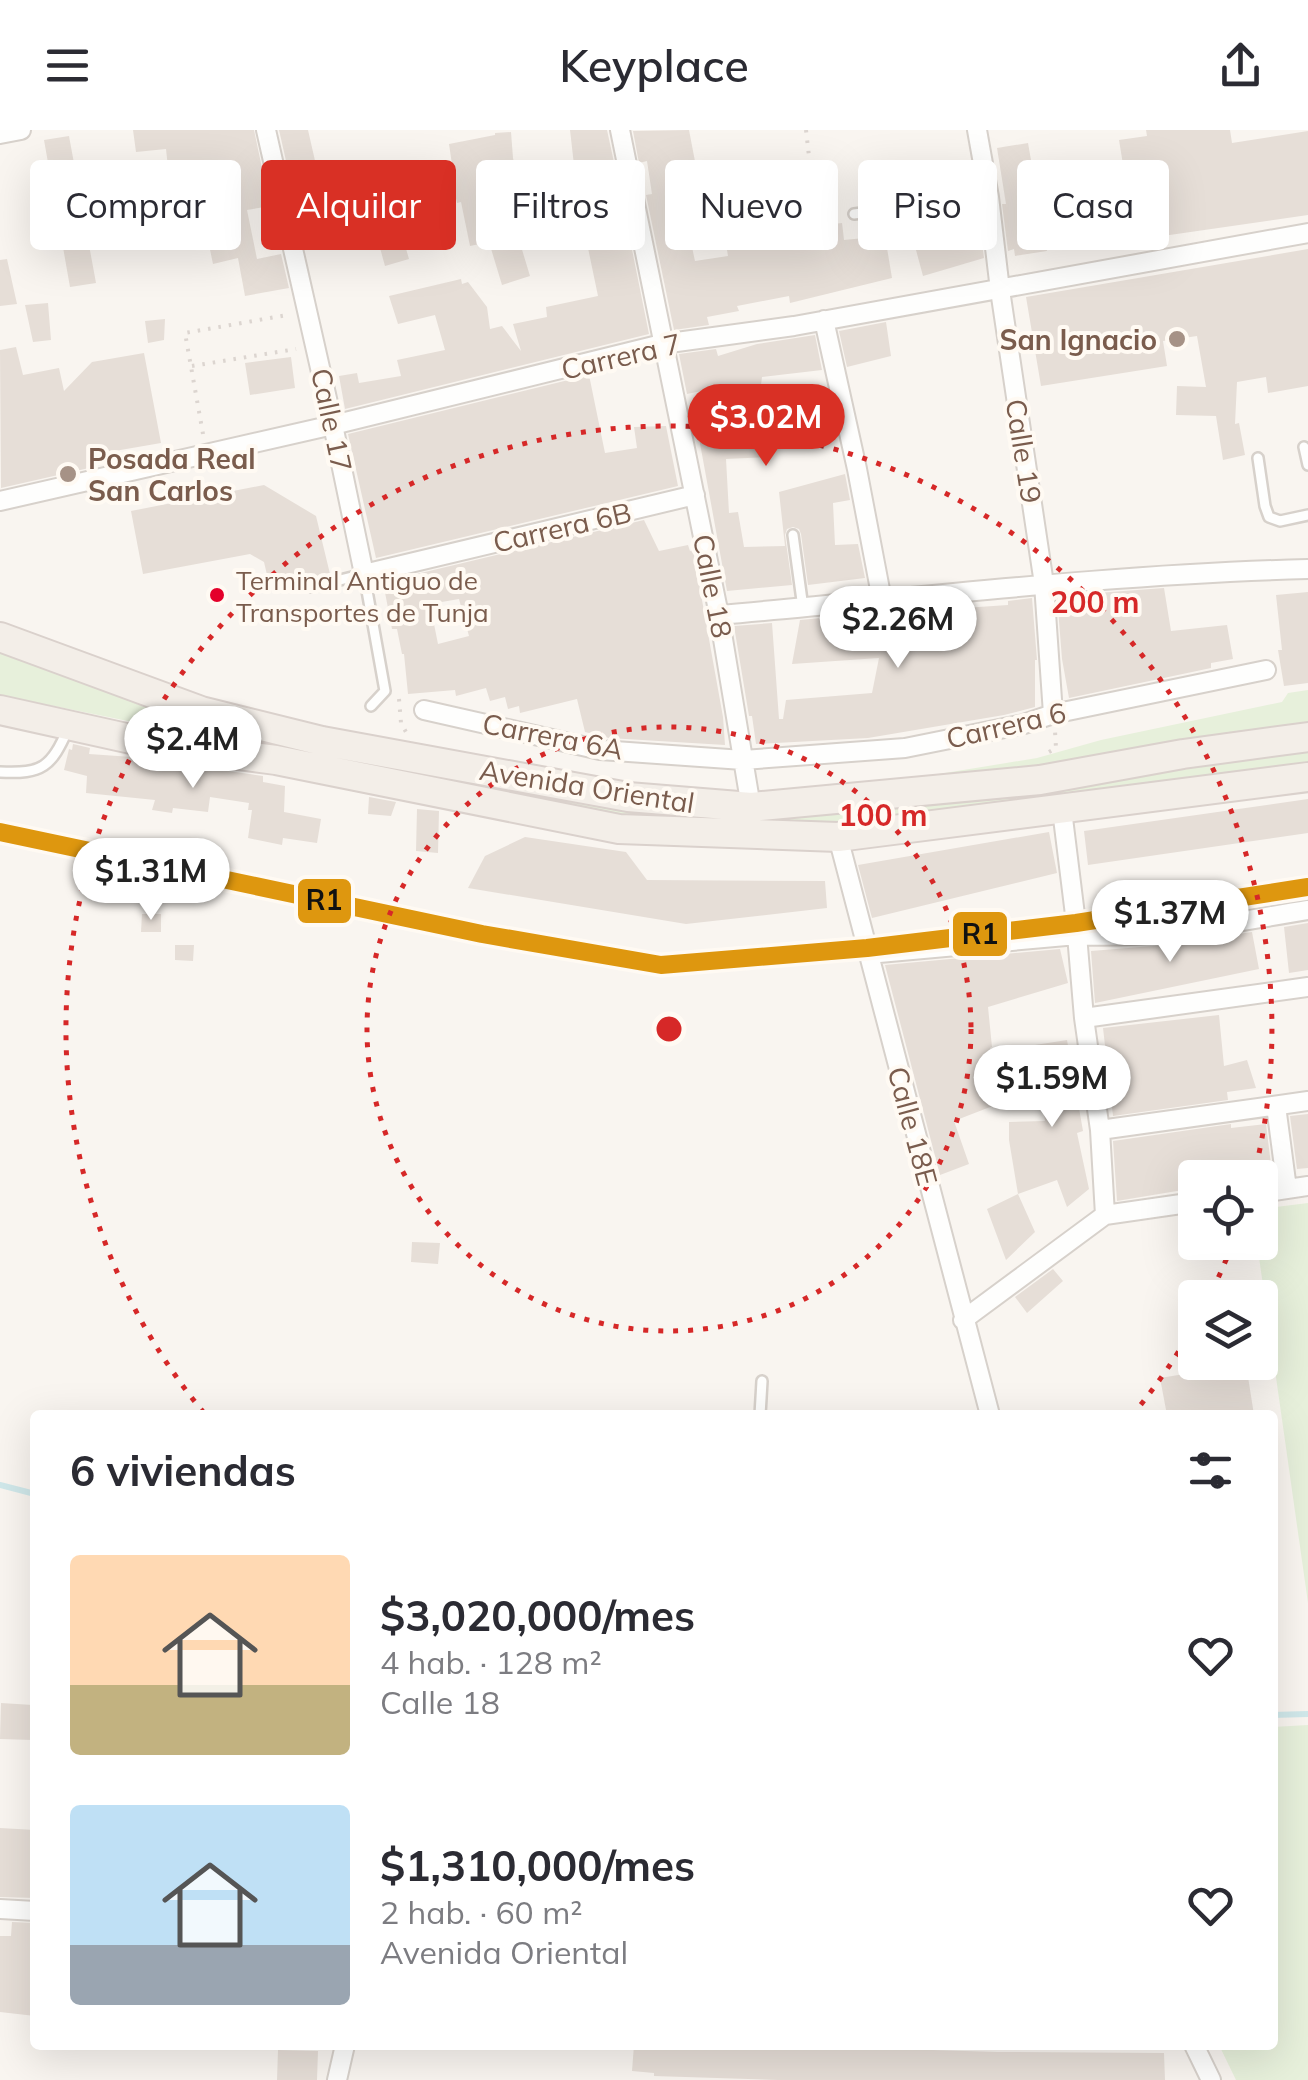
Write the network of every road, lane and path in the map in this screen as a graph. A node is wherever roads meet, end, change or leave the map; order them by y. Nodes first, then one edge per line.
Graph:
1 (21, 130) edge
2 (266, 130) edge
3 (620, 130) edge
4 (806, 130) edge
5 (976, 130) edge
6 (0, 134) edge
7 (809, 160) edge
8 (982, 160) edge
9 (858, 213) edge
10 (854, 214) dead end
11 (1308, 233) edge
12 (995, 250) edge
13 (1000, 290) junction
14 (284, 316) dead end
15 (824, 320) junction
16 (662, 344) junction
17 (315, 346) junction
18 (191, 366) junction
19 (333, 425) junction
20 (1304, 447) dead end
21 (207, 453) junction
22 (1258, 458) dead end
23 (1308, 465) edge
24 (695, 495) junction
25 (0, 501) edge
26 (1308, 515) edge
27 (793, 535) dead end
28 (1308, 569) edge
29 (364, 574) junction
30 (1044, 584) junction
31 (312, 587) dead end
32 (882, 600) junction
33 (803, 608) junction
34 (719, 615) junction
35 (0, 638) edge
36 (1266, 670) dead end
37 (371, 706) dead end
38 (0, 710) edge
39 (424, 710) joint
40 (1053, 714) junction
41 (69, 726) junction
42 (284, 731) junction
43 (1308, 737) edge
44 (276, 760) junction
45 (743, 760) junction
46 (431, 761) junction
47 (0, 772) edge
48 (1308, 777) edge
49 (1040, 780) junction
50 (751, 808) junction
51 (1062, 810) junction
52 (838, 837) junction
53 (1308, 910) edge
54 (1077, 934) junction
55 (868, 954) junction
56 (1308, 987) edge
57 (1084, 1018) junction
58 (1308, 1101) edge
59 (1276, 1106) junction
60 (1100, 1130) junction
61 (1308, 1186) edge
62 (1287, 1189) junction
63 (1278, 1190) edge
64 (1178, 1204) edge
65 (1105, 1215) junction
66 (964, 1320) junction
67 (762, 1381) dead end
68 (760, 1410) edge
69 (989, 1410) edge
70 (0, 1909) edge
71 (30, 1911) edge
72 (345, 2050) edge
73 (1196, 2050) edge
74 (336, 2080) edge
75 (1210, 2080) edge

1 - 6 street
2 - 17 street, Calle 17
3 - 16 street, Calle 18
4 - 7 path
5 - 8 street, Calle 19
9 - 10 lane
11 - 13 street, Carrera 7
12 - 13 street, Calle 19
13 - 15 street, Carrera 7
13 - 30 street, Calle 19
14 - 18 path
15 - 16 street, Carrera 7
15 - 32 street
16 - 19 street, Carrera 7
16 - 24 street, Calle 18
17 - 18 path
17 - 19 street, Calle 17
18 - 21 path
19 - 21 street, Carrera 7
19 - 29 street, Calle 17
20 - 23 lane
21 - 25 street, Carrera 7
22 - 26 lane
24 - 29 street, Carrera 6B
24 - 34 street, Calle 18
27 - 33 lane
28 - 30 street
29 - 31 lane, Carrera 6B
29 - 37 lane, Calle 17
30 - 32 street
30 - 40 street, Calle 19
32 - 33 street
33 - 34 street
34 - 45 street, Calle 18
35 - 42 main road, Avenida Oriental
36 - 40 street, Carrera 6
38 - 41 main road, Avenida Oriental
39 - 45 street, Carrera 6A
39 - 46 path
40 - 45 street, Carrera 6
40 - 49 path
41 - 44 main road, Avenida Oriental
41 - 47 lane
42 - 44 main road
42 - 46 main road, Avenida Oriental
43 - 49 main road, Avenida Oriental
44 - 52 main road, Avenida Oriental
45 - 50 street, Calle 18
46 - 50 main road, Avenida Oriental
48 - 51 main road, Avenida Oriental
49 - 50 main road, Avenida Oriental
51 - 52 main road, Avenida Oriental
51 - 54 street
52 - 55 street, Calle 18E
53 - 54 street
54 - 55 street
54 - 57 street
55 - 66 street, Calle 18E
56 - 57 street
57 - 60 street
58 - 59 street
59 - 60 street
59 - 62 street
60 - 65 street
61 - 62 street
62 - 63 street
64 - 65 street
65 - 66 street
66 - 69 street, Calle 18E
67 - 68 lane
70 - 71 street
72 - 74 street
73 - 75 street

